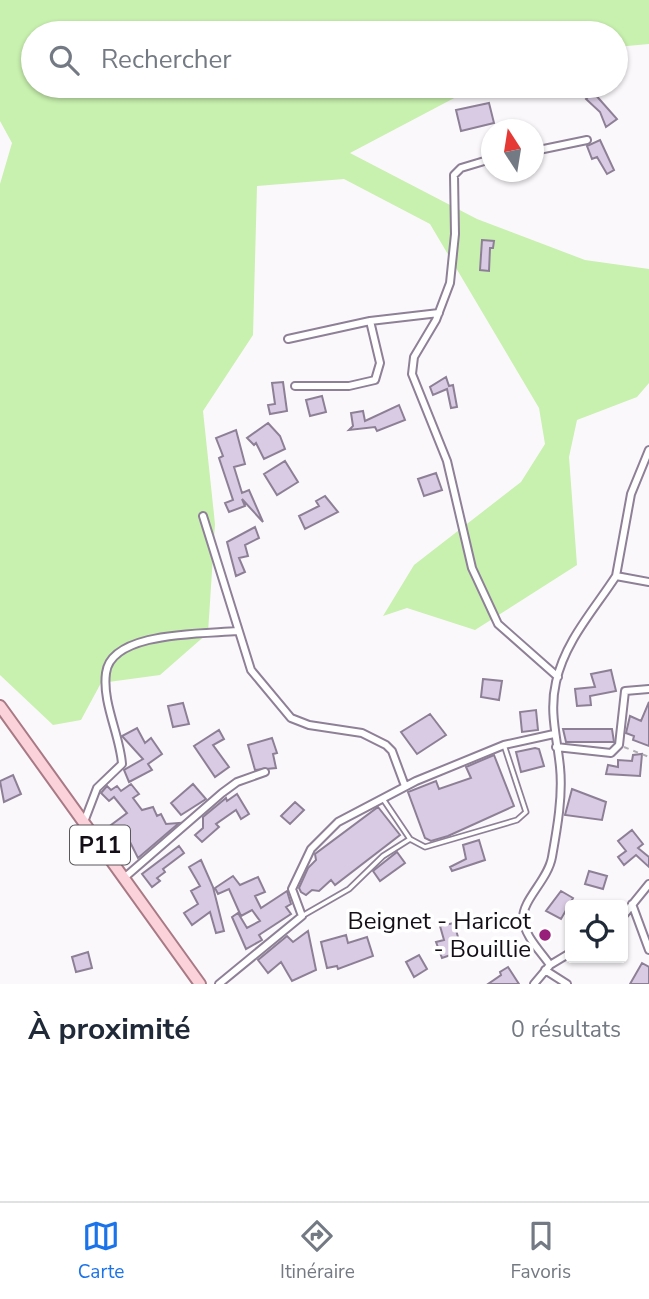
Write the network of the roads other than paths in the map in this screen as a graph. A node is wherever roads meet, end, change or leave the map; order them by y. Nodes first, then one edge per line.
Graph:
1 (587, 141) dead end
2 (544, 149) edge
3 (481, 162) edge
4 (439, 313) junction
5 (370, 321) junction
6 (288, 339) dead end
7 (295, 386) dead end
8 (649, 450) edge
9 (203, 516) dead end
10 (616, 576) junction
11 (649, 582) edge
12 (237, 631) junction
13 (558, 677) junction
14 (649, 689) edge
15 (0, 706) edge
16 (11, 721) junction
17 (0, 727) edge
18 (554, 734) junction
19 (504, 745) junction
20 (556, 747) junction
21 (265, 772) dead end
22 (405, 786) junction
23 (383, 799) junction
24 (84, 822) junction
25 (410, 839) junction
26 (124, 878) junction
27 (649, 884) edge
28 (632, 904) junction
29 (628, 909) edge
30 (302, 916) junction
31 (649, 950) edge
32 (565, 956) edge
33 (547, 967) junction
34 (201, 984) edge
35 (219, 984) edge
36 (534, 984) edge
37 (567, 984) edge

1 - 2 street
3 - 4 street
4 - 5 street
4 - 13 street
5 - 6 street
5 - 7 street
8 - 10 street
9 - 12 street
10 - 11 street
10 - 13 street
12 - 22 street
12 - 24 street
13 - 18 street
14 - 20 street
15 - 16 main road, P11
16 - 17 street
16 - 24 main road, P11
18 - 19 street
18 - 20 street
19 - 22 street
19 - 25 lane
20 - 33 street
21 - 26 street
22 - 23 street
23 - 25 lane
23 - 30 street
24 - 26 main road, P11
25 - 30 lane
26 - 34 main road, P11
27 - 28 street
28 - 29 street
28 - 31 street
30 - 35 street
32 - 33 street
33 - 36 street
33 - 37 street

